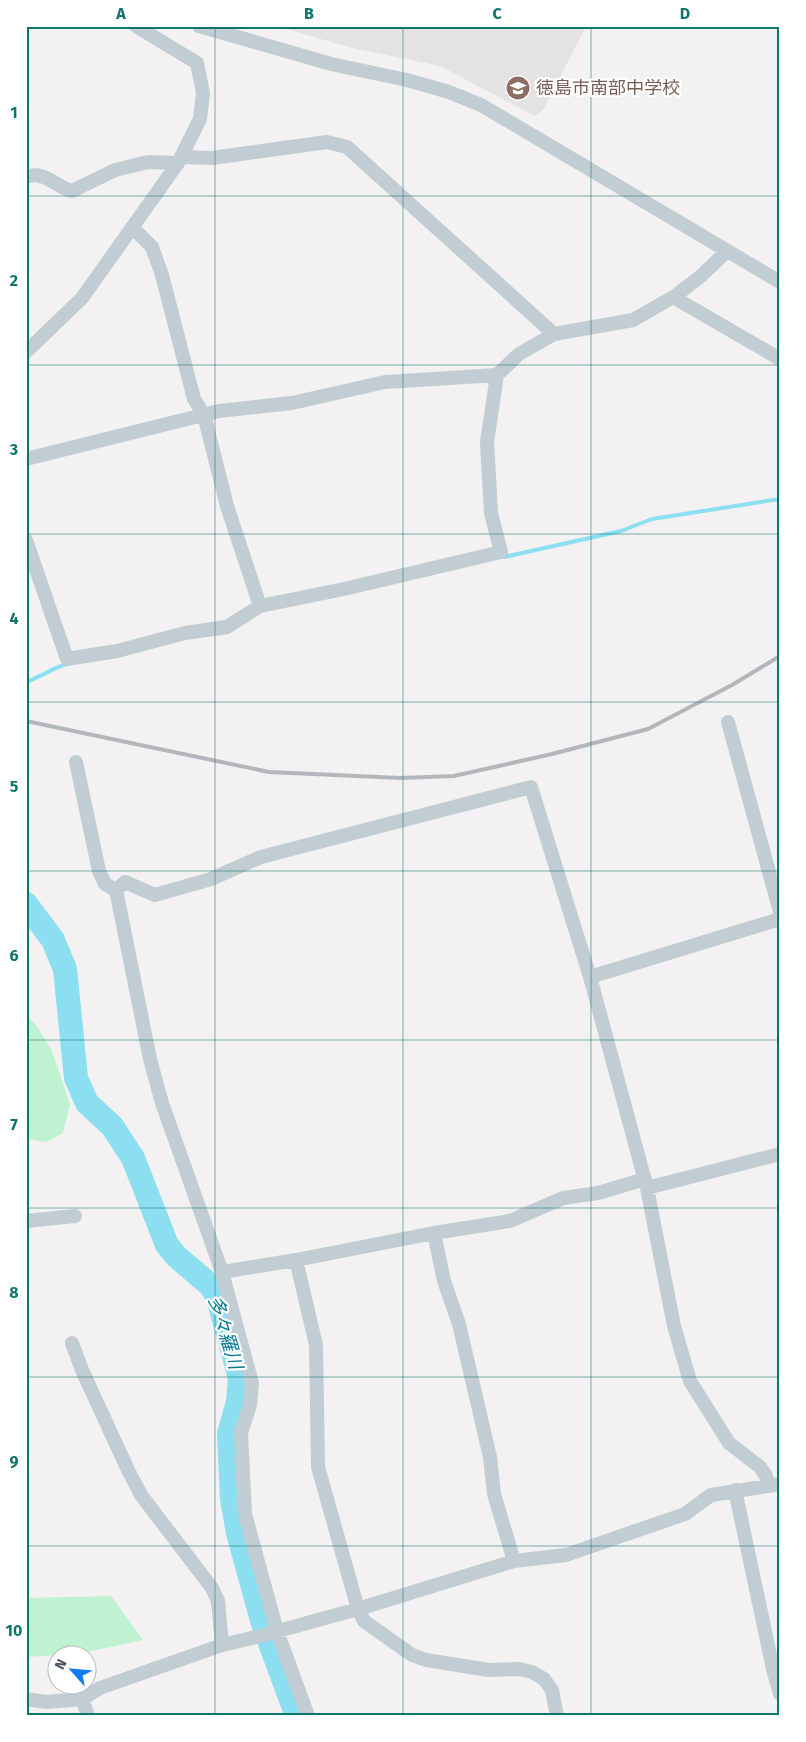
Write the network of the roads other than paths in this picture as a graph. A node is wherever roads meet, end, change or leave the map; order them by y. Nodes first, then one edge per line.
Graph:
1 (136, 26) edge
2 (199, 26) edge
3 (179, 160) junction
4 (26, 177) edge
5 (132, 228) junction
6 (727, 251) junction
7 (780, 282) edge
8 (675, 296) junction
9 (554, 334) junction
10 (26, 352) edge
11 (780, 359) edge
12 (497, 375) junction
13 (204, 415) junction
14 (26, 459) edge
15 (26, 540) edge
16 (260, 606) junction
17 (728, 722) dead end
18 (76, 762) dead end
19 (116, 890) junction
20 (780, 912) edge
21 (780, 919) edge
22 (590, 977) junction
23 (780, 1154) edge
24 (646, 1184) junction
25 (75, 1216) dead end
26 (26, 1221) edge
27 (434, 1233) junction
28 (296, 1260) junction
29 (222, 1272) junction
30 (72, 1342) dead end
31 (774, 1484) edge
32 (735, 1490) junction
33 (514, 1561) junction
34 (358, 1609) junction
35 (275, 1631) junction
36 (222, 1644) junction
37 (776, 1668) edge
38 (780, 1694) edge
39 (26, 1699) edge
40 (82, 1699) junction
41 (88, 1716) edge
42 (308, 1716) edge
43 (557, 1716) edge

1 - 3 street
2 - 6 street
3 - 4 street
3 - 5 street
3 - 9 street
5 - 10 street
5 - 13 street
6 - 7 street
6 - 8 street
8 - 9 street
8 - 11 street
9 - 12 street
12 - 13 street
12 - 16 street
13 - 14 street
13 - 16 street
15 - 16 street
17 - 20 street
18 - 19 street
19 - 22 street
19 - 29 street
21 - 22 street
22 - 24 street
23 - 24 street
24 - 27 street
24 - 31 street
25 - 26 street
27 - 28 street
27 - 33 street
28 - 29 street
28 - 34 street
29 - 35 street
30 - 36 street
31 - 32 street
32 - 33 street
32 - 37 street
33 - 34 street
34 - 35 street
34 - 43 street
35 - 36 street
35 - 42 street
36 - 40 street
37 - 38 street
39 - 40 street
40 - 41 street

